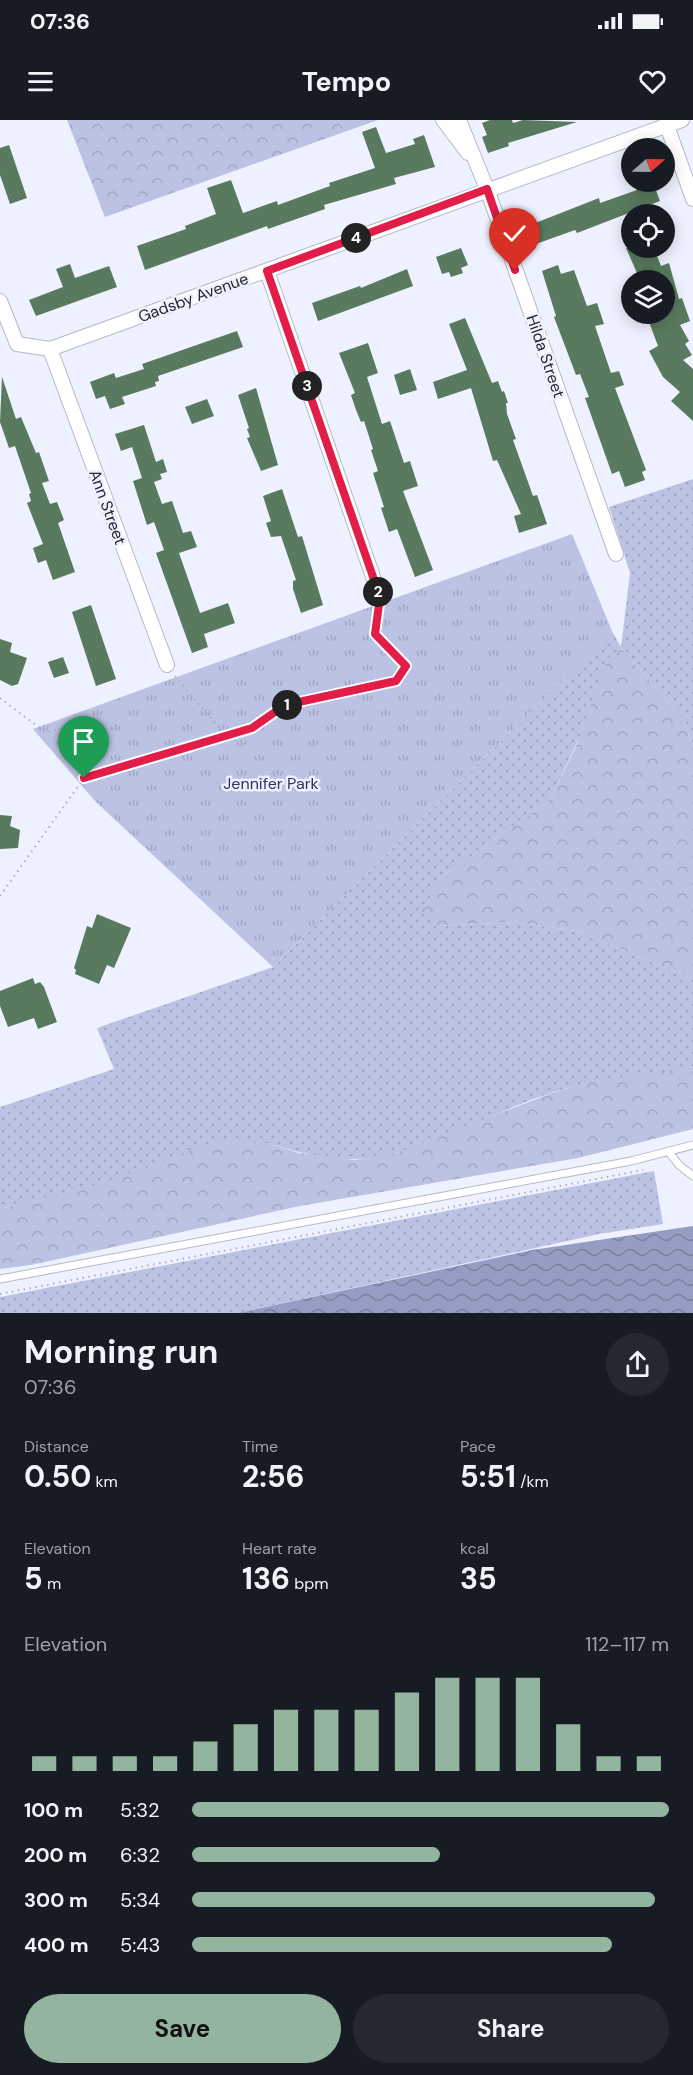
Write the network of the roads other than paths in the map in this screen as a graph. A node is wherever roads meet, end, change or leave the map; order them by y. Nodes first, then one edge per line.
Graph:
1 (443, 120) edge
2 (459, 120) edge
3 (682, 120) edge
4 (666, 123) junction
5 (474, 158) junction
6 (487, 189) junction
7 (693, 199) edge
8 (267, 271) junction
9 (0, 301) edge
10 (50, 349) junction
11 (615, 554) dead end
12 (380, 597) road end
13 (167, 665) road end
14 (693, 1144) edge
15 (668, 1151) junction
16 (693, 1176) edge
17 (0, 1280) edge

1 - 5 street, Hilda Street
2 - 5 street, Hilda Street
3 - 4 street, Gadsby Avenue
4 - 6 street, Gadsby Avenue
4 - 7 street
5 - 6 street, Hilda Street
6 - 8 street, Gadsby Avenue
6 - 11 street, Hilda Street
8 - 10 street, Gadsby Avenue
8 - 12 street
9 - 10 street, Gadsby Avenue
10 - 13 street, Ann Street
14 - 15 lane
15 - 16 lane
15 - 17 lane

